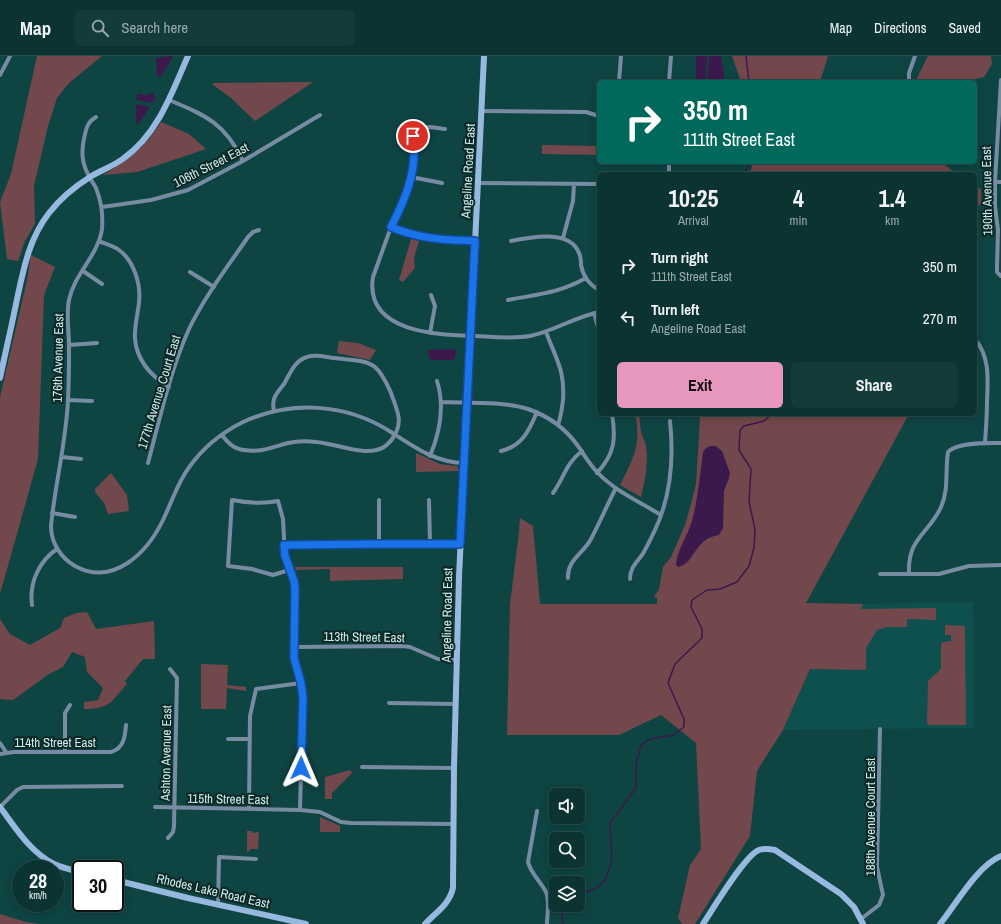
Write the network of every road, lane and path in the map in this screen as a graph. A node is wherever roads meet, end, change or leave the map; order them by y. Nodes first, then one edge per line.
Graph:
1 (10, 56) edge
2 (188, 56) edge
3 (484, 56) edge
4 (621, 56) edge
5 (671, 56) edge
6 (915, 56) edge
7 (0, 75) edge
8 (909, 79) dead end
9 (620, 80) edge
10 (669, 80) edge
11 (1001, 80) edge
12 (169, 100) junction
13 (482, 111) junction
14 (597, 115) edge
15 (320, 116) dead end
16 (96, 117) dead end
17 (445, 129) dead end
18 (996, 149) junction
19 (1001, 149) edge
20 (243, 161) junction
21 (90, 177) junction
22 (411, 177) junction
23 (995, 182) junction
24 (1001, 182) edge
25 (442, 183) dead end
26 (478, 183) junction
27 (574, 184) junction
28 (597, 184) edge
29 (102, 207) junction
30 (391, 227) junction
31 (259, 230) dead end
32 (1000, 235) edge
33 (563, 238) junction
34 (99, 241) junction
35 (475, 241) junction
36 (510, 242) dead end
37 (83, 271) junction
38 (190, 272) dead end
39 (1001, 276) edge
40 (586, 278) junction
41 (102, 284) dead end
42 (214, 287) junction
43 (597, 289) edge
44 (431, 296) dead end
45 (508, 300) dead end
46 (597, 312) edge
47 (594, 313) junction
48 (597, 324) edge
49 (546, 332) junction
50 (430, 333) junction
51 (471, 336) junction
52 (977, 342) edge
53 (97, 343) dead end
54 (69, 344) junction
55 (0, 378) edge
56 (436, 381) dead end
57 (169, 387) junction
58 (68, 400) junction
59 (92, 401) dead end
60 (440, 402) junction
61 (468, 403) junction
62 (274, 411) junction
63 (537, 412) junction
64 (612, 416) edge
65 (670, 421) dead end
66 (558, 424) junction
67 (222, 435) junction
68 (395, 435) junction
69 (985, 443) junction
70 (1001, 443) edge
71 (501, 451) dead end
72 (582, 451) junction
73 (430, 456) junction
74 (62, 457) junction
75 (81, 459) dead end
76 (148, 463) dead end
77 (465, 463) junction
78 (598, 473) junction
79 (616, 488) junction
80 (553, 493) dead end
81 (379, 500) dead end
82 (429, 500) dead end
83 (52, 513) junction
84 (661, 515) junction
85 (75, 517) dead end
86 (379, 544) junction
87 (430, 544) junction
88 (460, 544) junction
89 (284, 545) junction
90 (57, 548) junction
91 (1001, 565) edge
92 (289, 570) junction
93 (880, 574) dead end
94 (909, 574) junction
95 (568, 578) dead end
96 (630, 579) dead end
97 (32, 605) dead end
98 (294, 647) junction
99 (457, 660) junction
100 (170, 669) dead end
101 (301, 683) junction
102 (389, 704) dead end
103 (456, 704) junction
104 (70, 706) dead end
105 (126, 725) dead end
106 (880, 730) dead end
107 (228, 739) dead end
108 (250, 739) junction
109 (0, 744) edge
110 (65, 751) junction
111 (6, 752) junction
112 (0, 754) edge
113 (362, 767) dead end
114 (454, 768) junction
115 (122, 786) dead end
116 (155, 807) dead end
117 (175, 808) junction
118 (250, 809) junction
119 (1, 810) edge
120 (300, 810) junction
121 (537, 811) dead end
122 (454, 824) junction
123 (168, 838) dead end
124 (1001, 856) edge
125 (256, 859) dead end
126 (72, 870) edge
127 (124, 882) edge
128 (218, 904) junction
129 (862, 921) edge
130 (306, 924) edge
131 (425, 924) edge
132 (547, 924) edge
133 (703, 924) edge
134 (940, 924) edge

1 - 7 street
2 - 12 street
3 - 13 street, Angeline Road East
4 - 9 street
5 - 10 street
6 - 8 street
11 - 18 street, 190th Avenue East
12 - 20 street
12 - 21 street
13 - 14 street
13 - 26 street, Angeline Road East
15 - 20 street, 106th Street East
16 - 21 street, 176th Avenue East
17 - 22 street
18 - 19 street
18 - 23 street, 190th Avenue East
20 - 29 street, 106th Street East
21 - 29 street, 176th Avenue East
21 - 55 street
22 - 25 street
22 - 30 street
23 - 24 street
23 - 32 street, 190th Avenue East
26 - 27 street
26 - 35 street, Angeline Road East
27 - 28 street
27 - 33 street
29 - 34 street, 176th Avenue East
30 - 35 street
30 - 50 street
31 - 42 street, 177th Avenue Court East
32 - 39 street, 190th Avenue East
33 - 36 street
33 - 40 street
34 - 37 street, 176th Avenue East
34 - 57 street
35 - 51 street, Angeline Road East
37 - 41 street
37 - 54 street, 176th Avenue East
38 - 42 street
40 - 43 street
40 - 45 street
42 - 57 street, 177th Avenue Court East
44 - 50 street
46 - 47 street
47 - 48 street
47 - 49 street
49 - 51 street
49 - 66 street
50 - 51 street
51 - 61 street, Angeline Road East
52 - 69 street
53 - 54 street
54 - 58 street, 176th Avenue East
56 - 60 street
57 - 76 street, 177th Avenue Court East
58 - 59 street
58 - 74 street, 176th Avenue East
60 - 61 street
60 - 73 street
61 - 63 street
61 - 77 street, Angeline Road East
62 - 67 street
62 - 68 street
62 - 68 street
63 - 66 street
63 - 71 street
64 - 78 street
65 - 84 street
66 - 72 street
67 - 68 street
67 - 90 street
68 - 73 street
69 - 70 street
69 - 94 street
72 - 78 street
72 - 80 street
73 - 77 street
74 - 75 street
74 - 83 street, 176th Avenue East
77 - 88 street, Angeline Road East
78 - 79 street
79 - 84 street
79 - 95 street
81 - 86 street
82 - 87 street
83 - 85 street
83 - 90 street, 176th Avenue East
84 - 96 street
86 - 87 street
86 - 89 street
87 - 88 street
88 - 99 street, Angeline Road East
89 - 92 street
89 - 92 street
90 - 97 street
91 - 94 street
92 - 98 street
93 - 94 street
98 - 99 street, 113th Street East
98 - 101 street
99 - 103 street, Angeline Road East
100 - 117 street, Ashton Avenue East
101 - 108 street
101 - 120 street
102 - 103 street
103 - 114 street, Angeline Road East
104 - 110 street
105 - 110 street, 114th Street East
106 - 129 street, 188th Avenue Court East
107 - 108 street
108 - 118 street
109 - 111 street
110 - 111 street, 114th Street East
111 - 112 street, 114th Street East
113 - 114 street
114 - 122 street, Angeline Road East
115 - 119 street
116 - 117 street, 115th Street East
117 - 118 street, 115th Street East
117 - 123 street, Ashton Avenue East
118 - 120 street, 115th Street East
119 - 126 street
120 - 122 street, 115th Street East
121 - 132 street
122 - 131 street, Angeline Road East
124 - 134 street
125 - 128 street
127 - 128 street, Rhodes Lake Road East
128 - 130 street, Rhodes Lake Road East
129 - 133 street

